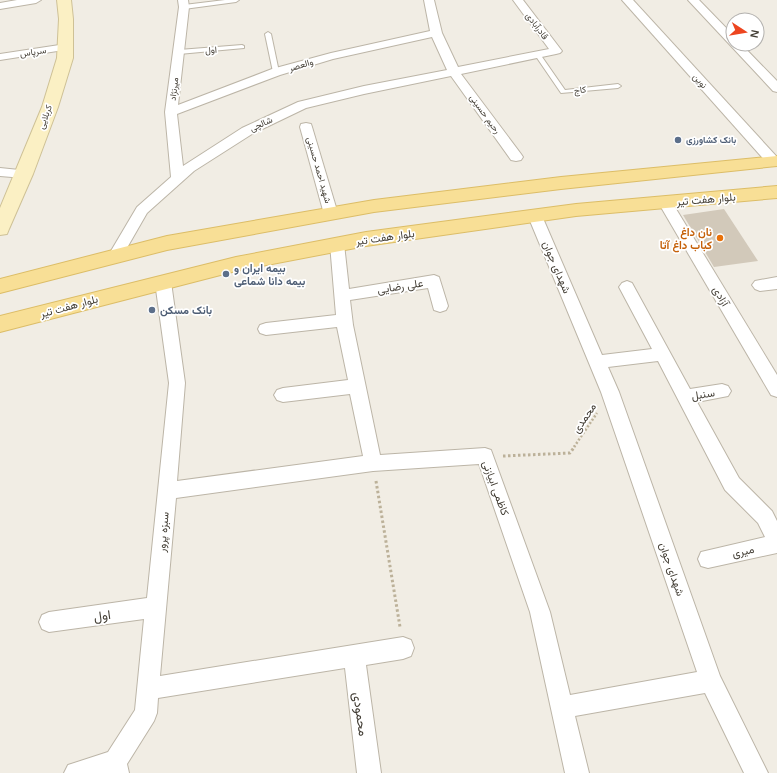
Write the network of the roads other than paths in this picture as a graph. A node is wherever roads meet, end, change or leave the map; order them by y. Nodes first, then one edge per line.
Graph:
1 (36, 0) edge
2 (64, 0) edge
3 (236, 0) edge
4 (429, 0) edge
5 (518, 0) edge
6 (627, 0) edge
7 (693, 0) edge
8 (184, 3) edge
9 (0, 6) edge
10 (436, 33) junction
11 (268, 34) dead end
12 (725, 34) edge
13 (66, 47) junction
14 (242, 47) dead end
15 (556, 51) joint
16 (179, 52) junction
17 (743, 52) edge
18 (538, 55) junction
19 (0, 56) edge
20 (276, 72) junction
21 (454, 72) junction
22 (618, 86) dead end
23 (777, 88) edge
24 (171, 112) junction
25 (306, 127) dead end
26 (516, 156) dead end
27 (775, 161) edge
28 (0, 172) edge
29 (24, 174) junction
30 (178, 178) junction
31 (613, 178) junction
32 (561, 182) junction
33 (777, 192) edge
34 (665, 202) junction
35 (622, 206) junction
36 (576, 210) junction
37 (331, 214) junction
38 (535, 216) junction
39 (0, 229) edge
40 (337, 244) junction
41 (115, 256) junction
42 (163, 282) junction
43 (777, 283) edge
44 (760, 285) dead end
45 (0, 286) edge
46 (627, 287) dead end
47 (341, 296) junction
48 (440, 306) dead end
49 (344, 320) junction
50 (0, 324) edge
51 (266, 329) dead end
52 (662, 354) junction
53 (598, 362) junction
54 (358, 386) junction
55 (777, 390) edge
56 (722, 391) dead end
57 (283, 395) dead end
58 (685, 397) junction
59 (373, 463) junction
60 (166, 491) junction
61 (777, 541) edge
62 (777, 544) edge
63 (708, 559) dead end
64 (155, 607) junction
65 (49, 622) dead end
66 (403, 648) road end
67 (354, 656) junction
68 (711, 681) junction
69 (148, 689) junction
70 (562, 707) junction
71 (116, 768) edge
72 (76, 773) edge
73 (369, 773) edge
74 (577, 773) edge
75 (756, 773) edge

1 - 9 street
2 - 13 street, کربلایی
3 - 8 lane
4 - 10 street
5 - 15 street, قادرآبادی
6 - 27 street, نوین
7 - 12 street
8 - 16 street, میرنژاد
10 - 20 street, والعصر
10 - 21 street
11 - 20 lane
13 - 19 street, سرپاس
13 - 29 street, کربلایی
14 - 16 lane, اول
15 - 18 street, شالچی
16 - 24 street, میرنژاد
17 - 23 street
18 - 21 street, شالچی
18 - 22 lane, کاج
20 - 24 street, والعصر
21 - 26 street, رحیم حسینی
21 - 30 street, شالچی
24 - 30 street, میرنژاد
25 - 37 street, شهید احمد حسینی
27 - 31 main road
28 - 29 street
29 - 39 street, کربلایی
30 - 41 street, شالچی
31 - 32 main road
31 - 35 main road
32 - 36 main road
32 - 37 main road
33 - 34 main road, بلوار هفت تیر
34 - 35 main road, بلوار هفت تیر
34 - 55 street, آزادی
35 - 36 main road, بلوار هفت تیر
36 - 38 main road, بلوار هفت تیر
37 - 41 main road
38 - 40 main road, بلوار هفت تیر
38 - 53 street, شهدای جوان
40 - 42 main road, بلوار هفت تیر
40 - 47 street
41 - 45 main road
42 - 50 main road, بلوار هفت تیر
42 - 60 street, سبزه پرور
43 - 44 street
46 - 52 street
47 - 48 street, علی رضایی
47 - 49 street
49 - 51 street
49 - 54 street
52 - 53 street
52 - 58 street
53 - 68 street, شهدای جوان
54 - 57 street
54 - 59 street
56 - 58 street, سنبل
58 - 61 street
59 - 60 street, کاظمی ابیازنی
59 - 70 street, کاظمی ابیازنی
60 - 64 street, سبزه پرور
62 - 63 street, میری
64 - 65 street, اول
64 - 69 street, سبزه پرور
66 - 67 street
67 - 69 street
67 - 73 street, محمودی
68 - 70 street
68 - 75 street, شهدای جوان
69 - 71 street, سبزه پرور
70 - 74 street, کاظمی ابیازنی
71 - 72 street

